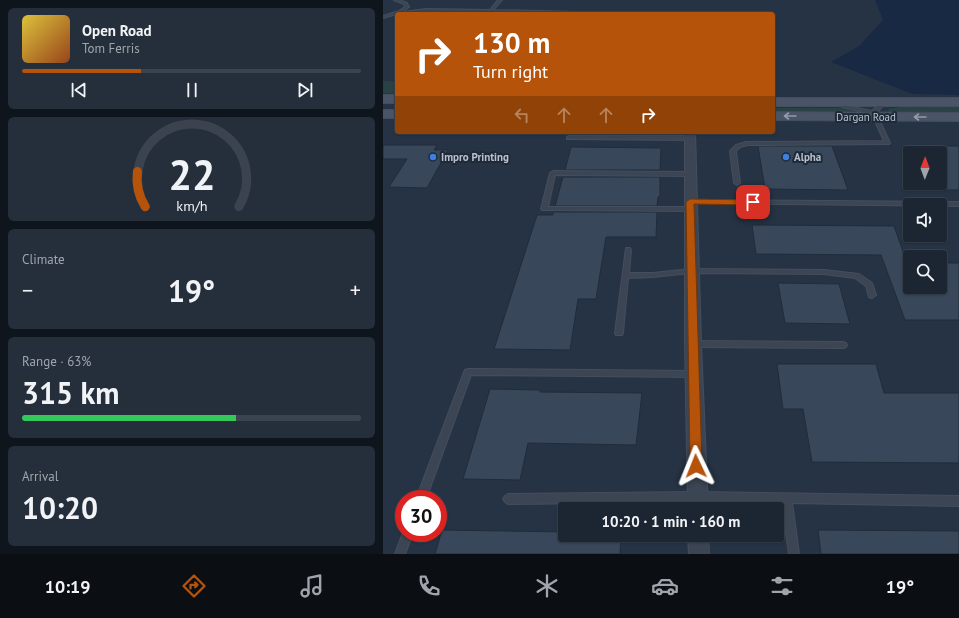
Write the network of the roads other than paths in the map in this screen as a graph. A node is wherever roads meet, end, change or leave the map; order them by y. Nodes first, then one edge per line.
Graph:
1 (396, 0) edge
2 (499, 0) edge
3 (406, 2) edge
4 (426, 10) junction
5 (400, 12) edge
6 (411, 12) edge
7 (439, 12) edge
8 (491, 12) joint
9 (395, 14) edge
10 (384, 17) edge
11 (383, 99) edge
12 (395, 99) edge
13 (775, 102) edge
14 (815, 102) junction
15 (885, 102) junction
16 (959, 102) edge
17 (383, 114) edge
18 (395, 114) edge
19 (874, 115) junction
20 (775, 116) edge
21 (959, 117) edge
22 (689, 135) edge
23 (569, 138) dead end
24 (690, 174) junction
25 (737, 183) dead end
26 (959, 204) edge
27 (690, 205) junction
28 (628, 250) dead end
29 (691, 271) junction
30 (625, 276) junction
31 (872, 295) dead end
32 (619, 334) dead end
33 (693, 344) junction
34 (843, 345) dead end
35 (693, 374) junction
36 (424, 490) edge
37 (508, 498) dead end
38 (786, 498) junction
39 (959, 501) edge
40 (659, 502) edge
41 (697, 502) edge
42 (715, 502) edge
43 (405, 542) edge
44 (698, 542) edge
45 (400, 554) edge
46 (699, 554) edge
47 (794, 554) edge

1 - 3 lane
2 - 8 lane
3 - 4 lane
3 - 5 lane
4 - 6 lane
4 - 7 lane
7 - 8 lane
9 - 10 lane
11 - 12 street
13 - 14 street, Dargan Road
14 - 15 street, Dargan Road
14 - 19 lane
15 - 16 street, Dargan Road
15 - 19 lane
17 - 18 street
19 -> 20 street, Dargan Road
21 -> 19 street, Dargan Road
19 - 25 lane
22 - 23 lane
22 - 24 street
24 - 27 street
24 - 27 lane
26 - 27 lane
27 - 29 street
28 - 30 lane
29 - 30 lane
29 - 31 lane
29 - 33 street
30 - 32 lane
33 - 34 lane
33 - 35 street
35 - 36 lane
35 - 41 street
37 - 40 lane
38 - 39 lane
38 - 42 lane
38 - 47 lane
43 - 45 lane
44 - 46 street

